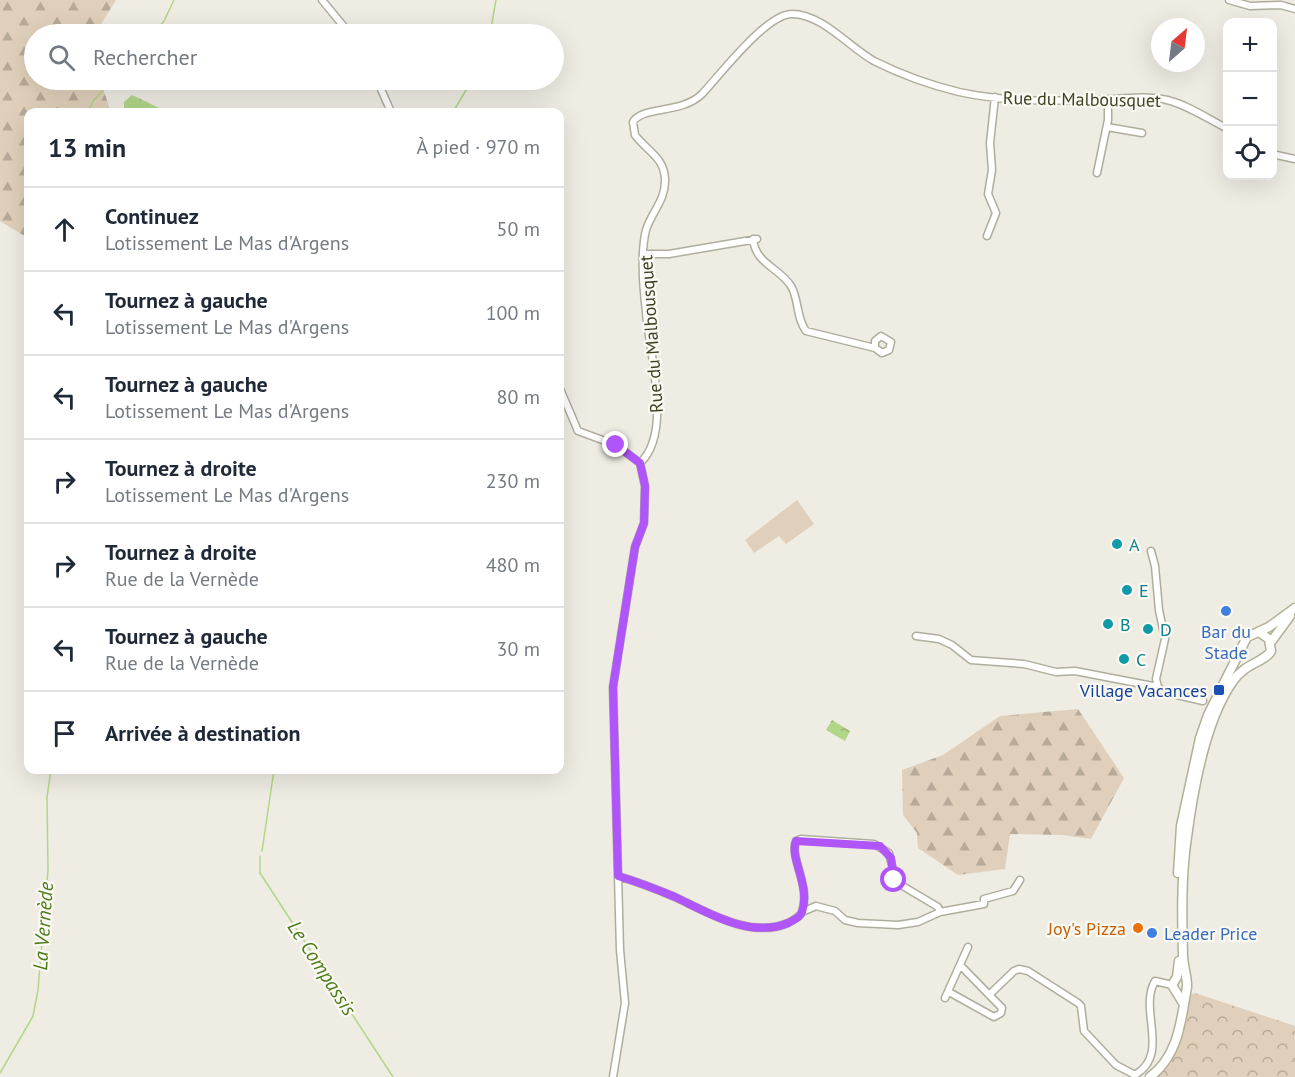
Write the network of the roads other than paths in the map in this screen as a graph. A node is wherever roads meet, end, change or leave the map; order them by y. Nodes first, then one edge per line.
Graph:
1 (322, 0) edge
2 (1229, 0) edge
3 (1295, 9) edge
4 (342, 24) edge
5 (381, 90) edge
6 (995, 98) junction
7 (1108, 99) junction
8 (389, 108) edge
9 (1107, 127) junction
10 (1223, 127) edge
11 (1142, 133) dead end
12 (1277, 155) edge
13 (1295, 159) edge
14 (1097, 173) dead end
15 (987, 236) dead end
16 (644, 254) junction
17 (875, 348) dead end
18 (564, 398) edge
19 (640, 463) junction
20 (1151, 551) dead end
21 (1295, 608) edge
22 (1259, 632) junction
23 (916, 636) dead end
24 (1271, 642) junction
25 (1244, 647) junction
26 (1256, 661) junction
27 (1158, 687) junction
28 (1203, 701) dead end
29 (618, 876) junction
30 (1020, 880) dead end
31 (802, 912) junction
32 (940, 912) junction
33 (969, 947) dead end
34 (961, 966) junction
35 (1175, 984) junction
36 (1186, 985) junction
37 (949, 992) junction
38 (989, 995) junction
39 (945, 998) dead end
40 (1183, 1003) junction
41 (613, 1077) edge
42 (1150, 1077) edge

1 - 4 street
2 - 3 street
5 - 8 street
6 - 7 street, Rue du Malbousquet
6 - 15 street
6 - 16 street, Rue du Malbousquet
7 - 9 street
7 - 10 street, Rue du Malbousquet
9 - 11 street
9 - 14 street
12 - 13 street
16 - 17 street
16 - 19 street, Rue du Malbousquet
18 - 19 street
19 - 29 street
20 - 27 street
21 - 22 main road
21 - 24 main road
22 - 24 main road
22 - 25 main road
23 - 27 street
24 - 26 main road
25 - 26 main road
25 - 35 main road
26 - 36 main road
27 - 28 street
29 - 31 street
29 - 41 street
30 - 32 street
31 - 32 street
31 - 32 street
33 - 34 street
34 - 37 street
34 - 38 street
35 - 36 main road
35 - 36 main road
35 - 38 street
35 - 40 main road
36 - 40 main road
37 - 38 street
37 - 39 street
40 - 42 main road

